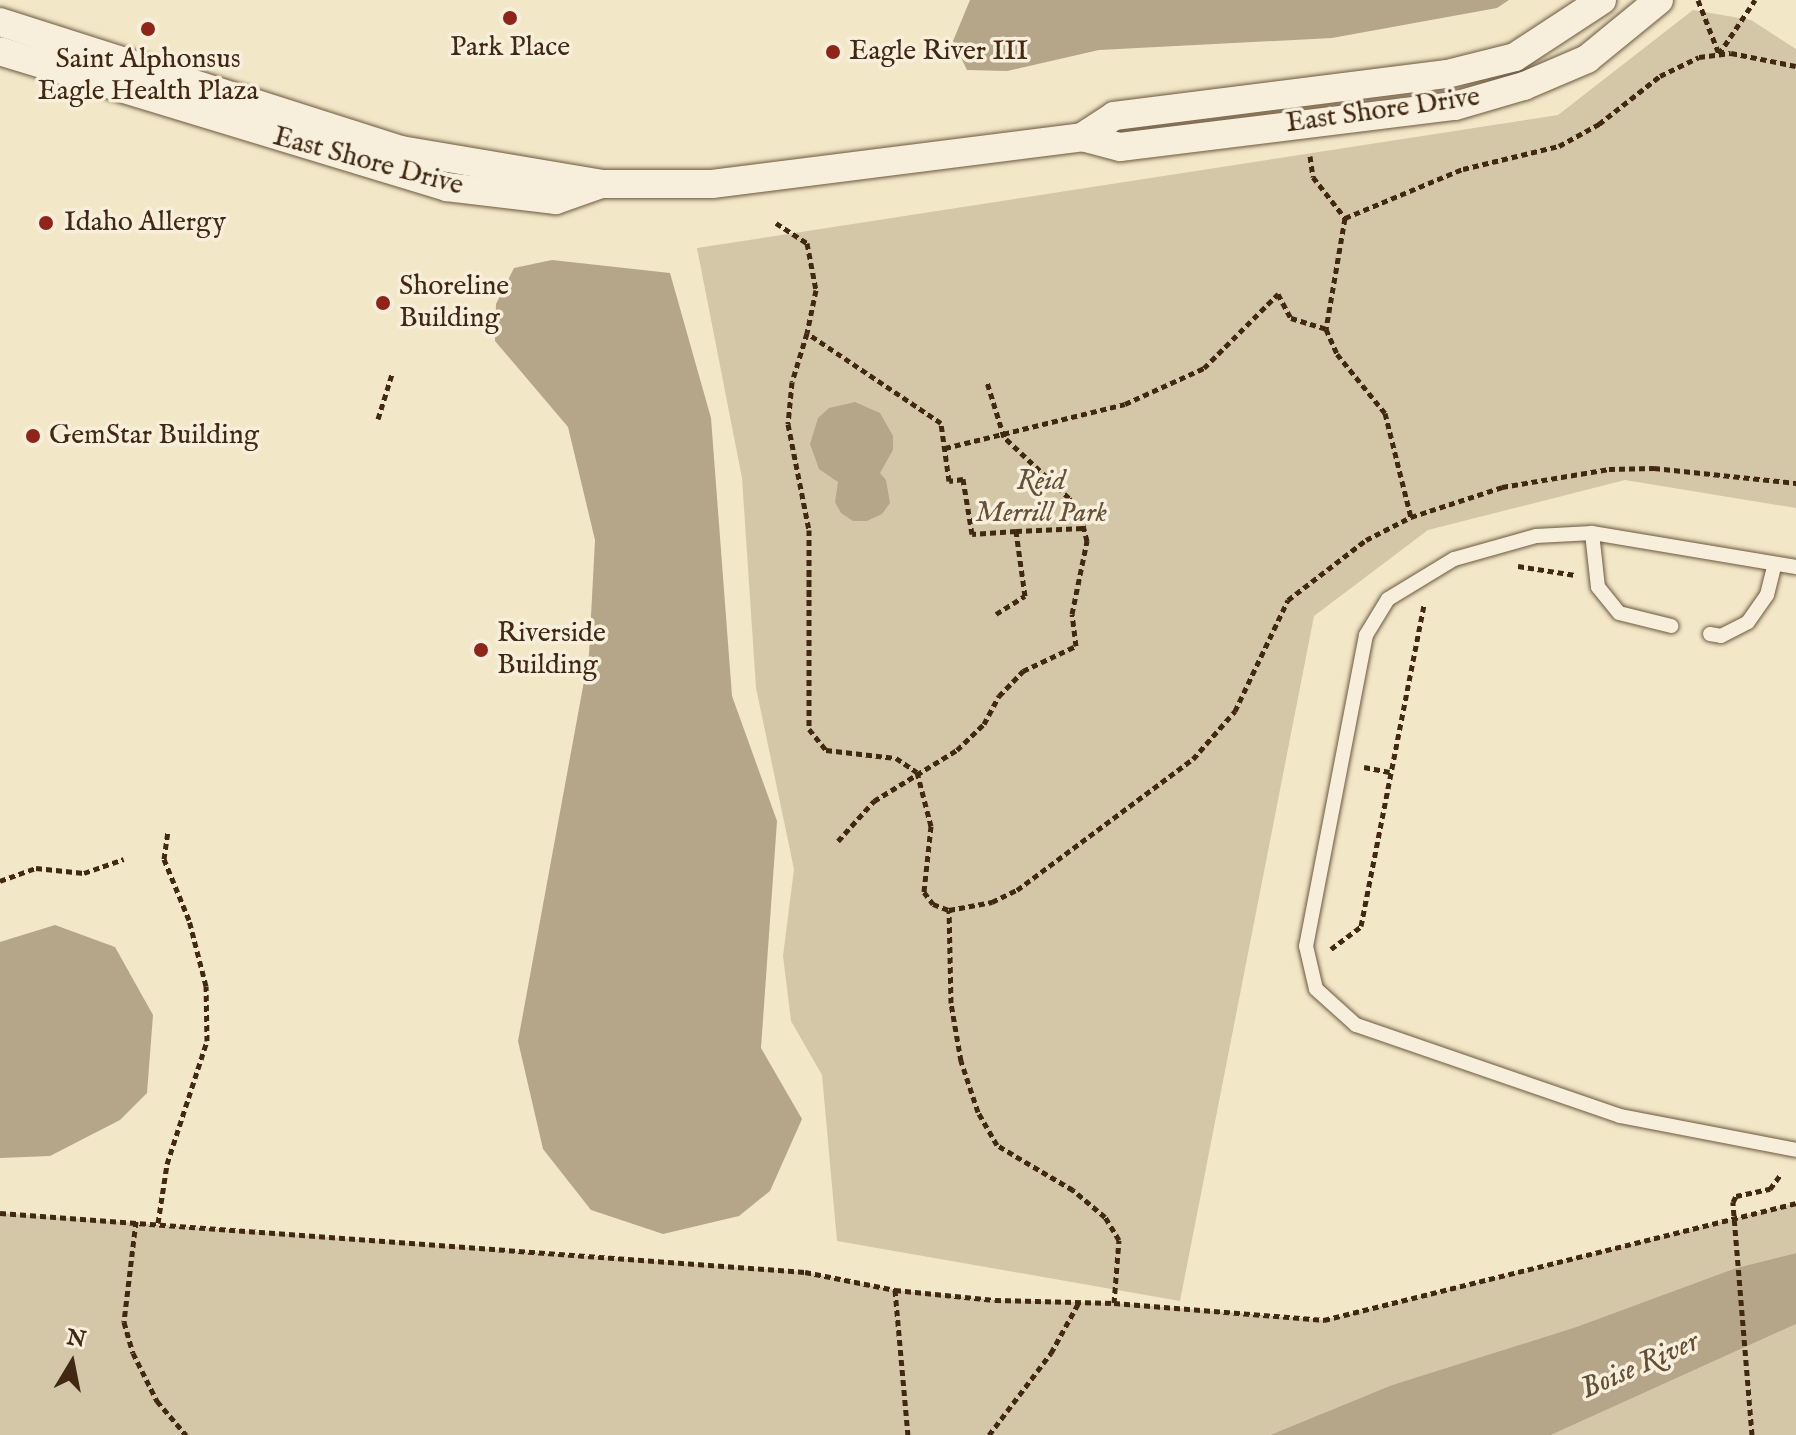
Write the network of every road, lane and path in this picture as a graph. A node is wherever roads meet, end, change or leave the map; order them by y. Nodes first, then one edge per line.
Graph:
1 (1602, 0) edge
2 (1659, 0) edge
3 (1698, 0) edge
4 (1755, 0) edge
5 (0, 22) edge
6 (0, 51) edge
7 (1719, 54) junction
8 (1796, 66) edge
9 (1082, 137) junction
10 (1310, 156) dead end
11 (601, 184) junction
12 (1345, 218) junction
13 (776, 223) dead end
14 (1326, 329) junction
15 (807, 333) junction
16 (392, 374) dead end
17 (987, 382) dead end
18 (378, 419) dead end
19 (1004, 437) junction
20 (945, 448) junction
21 (1796, 483) edge
22 (1411, 517) junction
23 (1084, 528) junction
24 (1016, 531) junction
25 (1592, 533) junction
26 (1775, 564) junction
27 (1796, 567) edge
28 (1505, 570) dead end
29 (1581, 577) dead end
30 (1436, 597) dead end
31 (996, 614) dead end
32 (1671, 626) dead end
33 (1710, 634) dead end
34 (917, 772) junction
35 (168, 831) dead end
36 (838, 841) dead end
37 (124, 859) dead end
38 (0, 881) edge
39 (949, 910) junction
40 (1332, 959) dead end
41 (1796, 1150) edge
42 (1781, 1174) dead end
43 (1796, 1203) edge
44 (0, 1213) edge
45 (1734, 1217) junction
46 (136, 1221) junction
47 (158, 1223) junction
48 (895, 1290) junction
49 (1079, 1302) junction
50 (1114, 1303) junction
51 (186, 1435) edge
52 (908, 1435) edge
53 (989, 1435) edge
54 (1752, 1435) edge

1 - 9 street, East Shore Drive
2 - 9 street, East Shore Drive
3 - 7 path
4 - 7 path
5 - 11 street, East Shore Drive
6 - 11 street, East Shore Drive
7 - 8 path
7 - 12 path
9 - 11 street, East Shore Drive
10 - 12 path
12 - 14 path
13 - 15 path
14 - 19 path
14 - 22 path
15 - 20 path
15 - 34 path
16 - 18 path
17 - 19 path
19 - 20 path
19 - 23 path
20 - 24 path
21 - 22 path
22 - 39 path
23 - 24 path
23 - 34 path
24 - 31 path
25 - 26 lane
25 - 32 lane
25 - 41 lane
26 - 27 lane
26 - 33 lane
28 - 29 path
30 - 40 path
34 - 36 path
34 - 39 path
35 - 47 path
37 - 38 path
39 - 50 path
42 - 45 path
43 - 45 path
44 - 46 path
45 - 50 path
45 - 54 path
46 - 47 path
46 - 51 path
47 - 48 path
48 - 49 path
48 - 52 path
49 - 50 path
49 - 53 path

